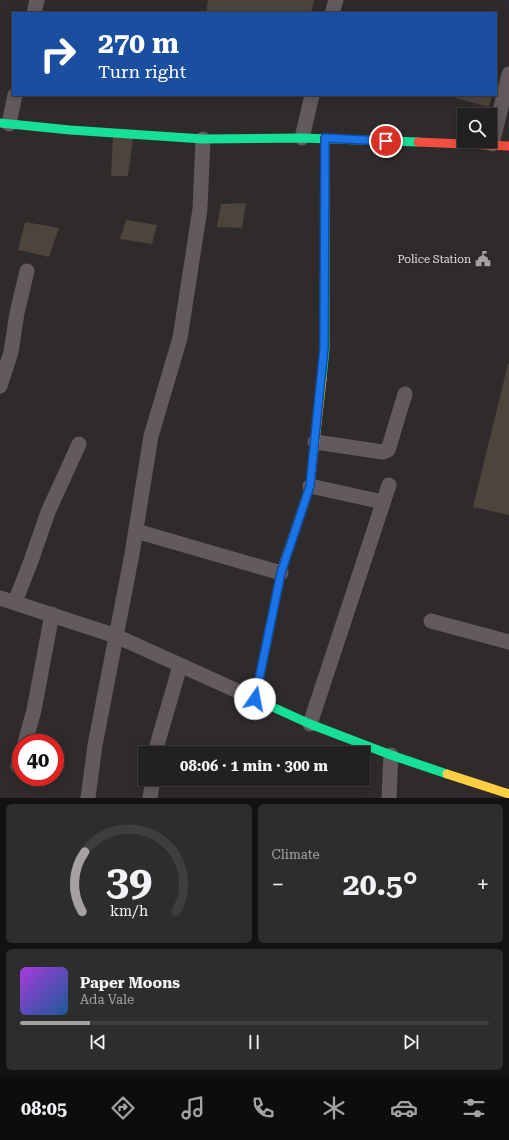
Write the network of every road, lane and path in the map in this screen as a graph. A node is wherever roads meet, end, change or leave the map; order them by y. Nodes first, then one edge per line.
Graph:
1 (37, 0) edge
2 (336, 0) edge
3 (34, 12) edge
4 (332, 12) edge
5 (509, 74) edge
6 (15, 96) edge
7 (312, 96) edge
8 (497, 123) edge
9 (4, 124) edge
10 (302, 138) junction
11 (325, 138) junction
12 (203, 139) junction
13 (457, 143) edge
14 (497, 145) edge
15 (509, 146) edge
16 (27, 271) dead end
17 (0, 386) edge
18 (404, 394) dead end
19 (315, 442) junction
20 (78, 444) dead end
21 (389, 485) dead end
22 (310, 486) junction
23 (383, 502) junction
24 (136, 531) junction
25 (281, 573) junction
26 (0, 598) edge
27 (15, 602) junction
28 (52, 614) junction
29 (431, 621) dead end
30 (116, 636) junction
31 (509, 642) edge
32 (180, 666) junction
33 (255, 699) junction
34 (310, 724) junction
35 (27, 734) edge
36 (157, 746) edge
37 (391, 755) junction
38 (152, 786) edge
39 (509, 794) edge
40 (88, 798) edge
41 (150, 798) edge
42 (389, 798) edge

1 - 3 street
2 - 4 street
5 - 8 street
6 - 9 street
7 - 10 street
9 - 12 street
10 - 11 street
10 - 12 street
11 - 13 street
11 - 19 street
12 - 24 street
14 - 15 street
16 - 17 street
18 - 19 street
19 - 22 street
20 - 27 street
21 - 23 street
22 - 23 street
22 - 25 street
23 - 34 street
24 - 25 street
24 - 30 street
25 - 33 street
26 - 27 street
27 - 28 street
28 - 30 street
28 - 35 street
29 - 31 street
30 - 32 street
30 - 40 street
32 - 33 street
32 - 36 street
33 - 34 street
34 - 37 street
37 - 39 street
37 - 42 street
38 - 41 street

